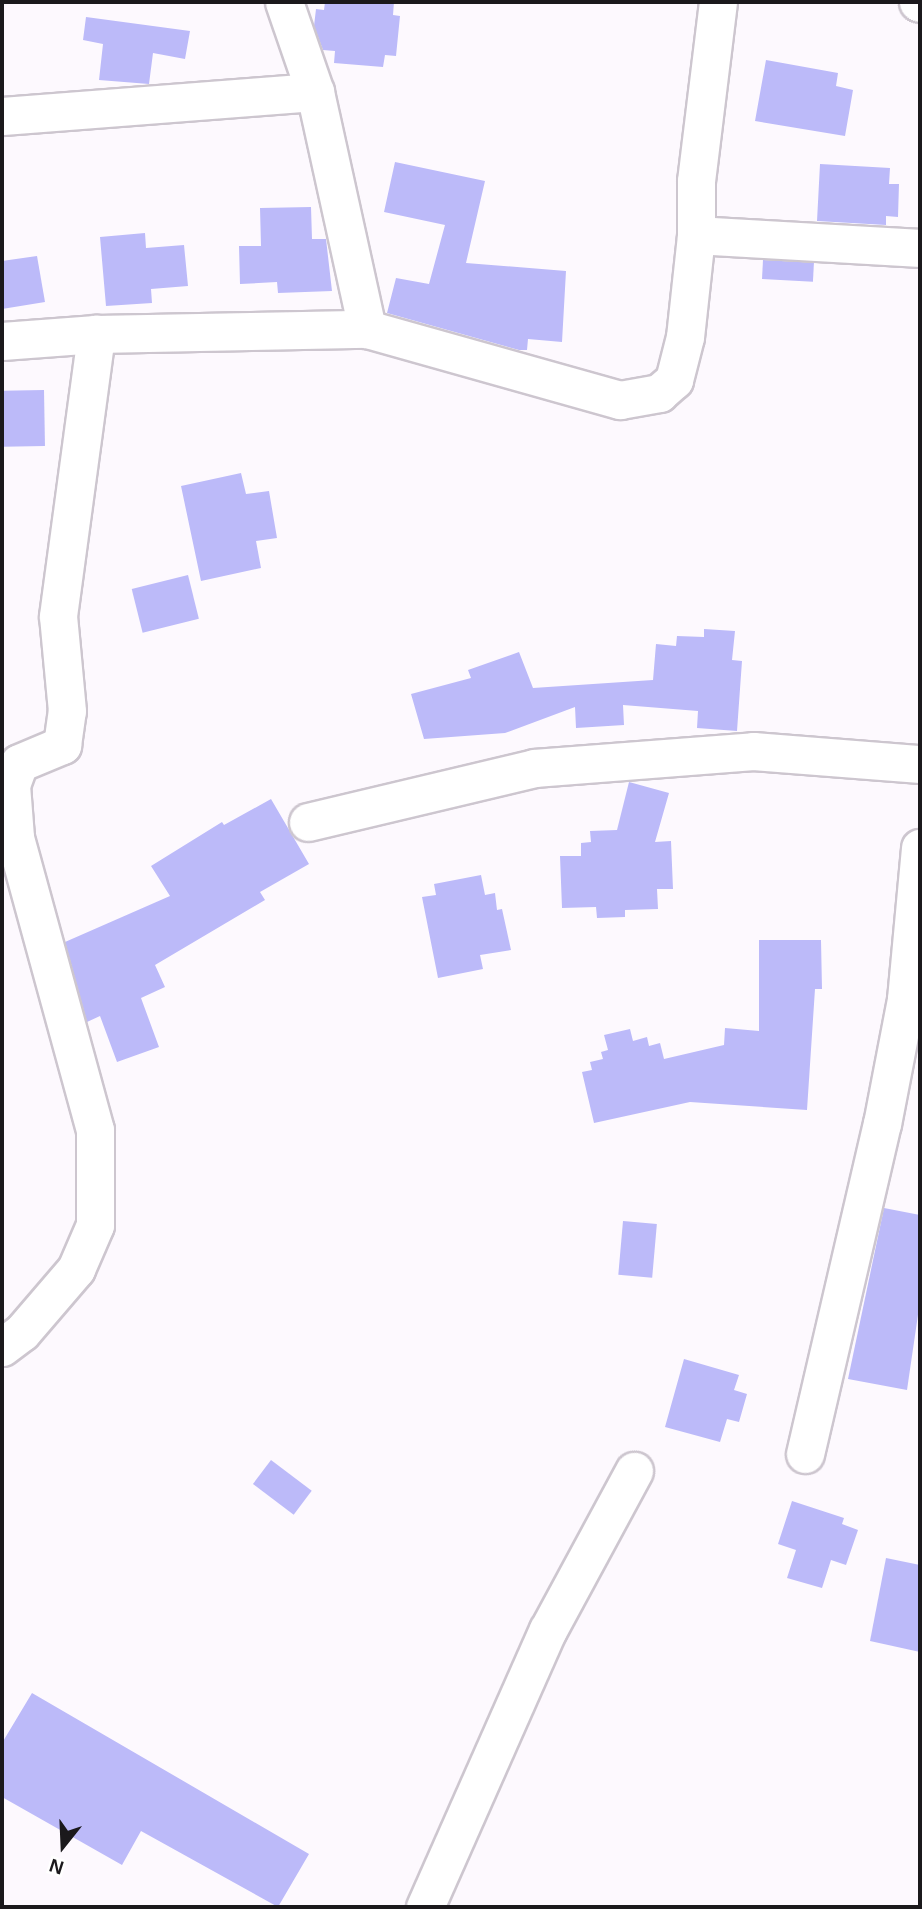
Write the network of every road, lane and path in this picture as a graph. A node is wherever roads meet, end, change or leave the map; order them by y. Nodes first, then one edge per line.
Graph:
1 (284, 2) edge
2 (718, 2) edge
3 (315, 92) junction
4 (2, 116) edge
5 (696, 234) junction
6 (920, 247) edge
7 (367, 329) junction
8 (96, 334) junction
9 (2, 341) edge
10 (920, 764) edge
11 (308, 822) dead end
12 (920, 848) edge
13 (2, 1347) edge
14 (805, 1454) dead end
15 (634, 1471) dead end
16 (425, 1907) edge

1 - 3 street
2 - 5 street
3 - 4 street
3 - 7 street
5 - 6 street
5 - 7 street
7 - 8 street
8 - 9 street
8 - 13 street
10 - 11 street
12 - 14 street
15 - 16 street

